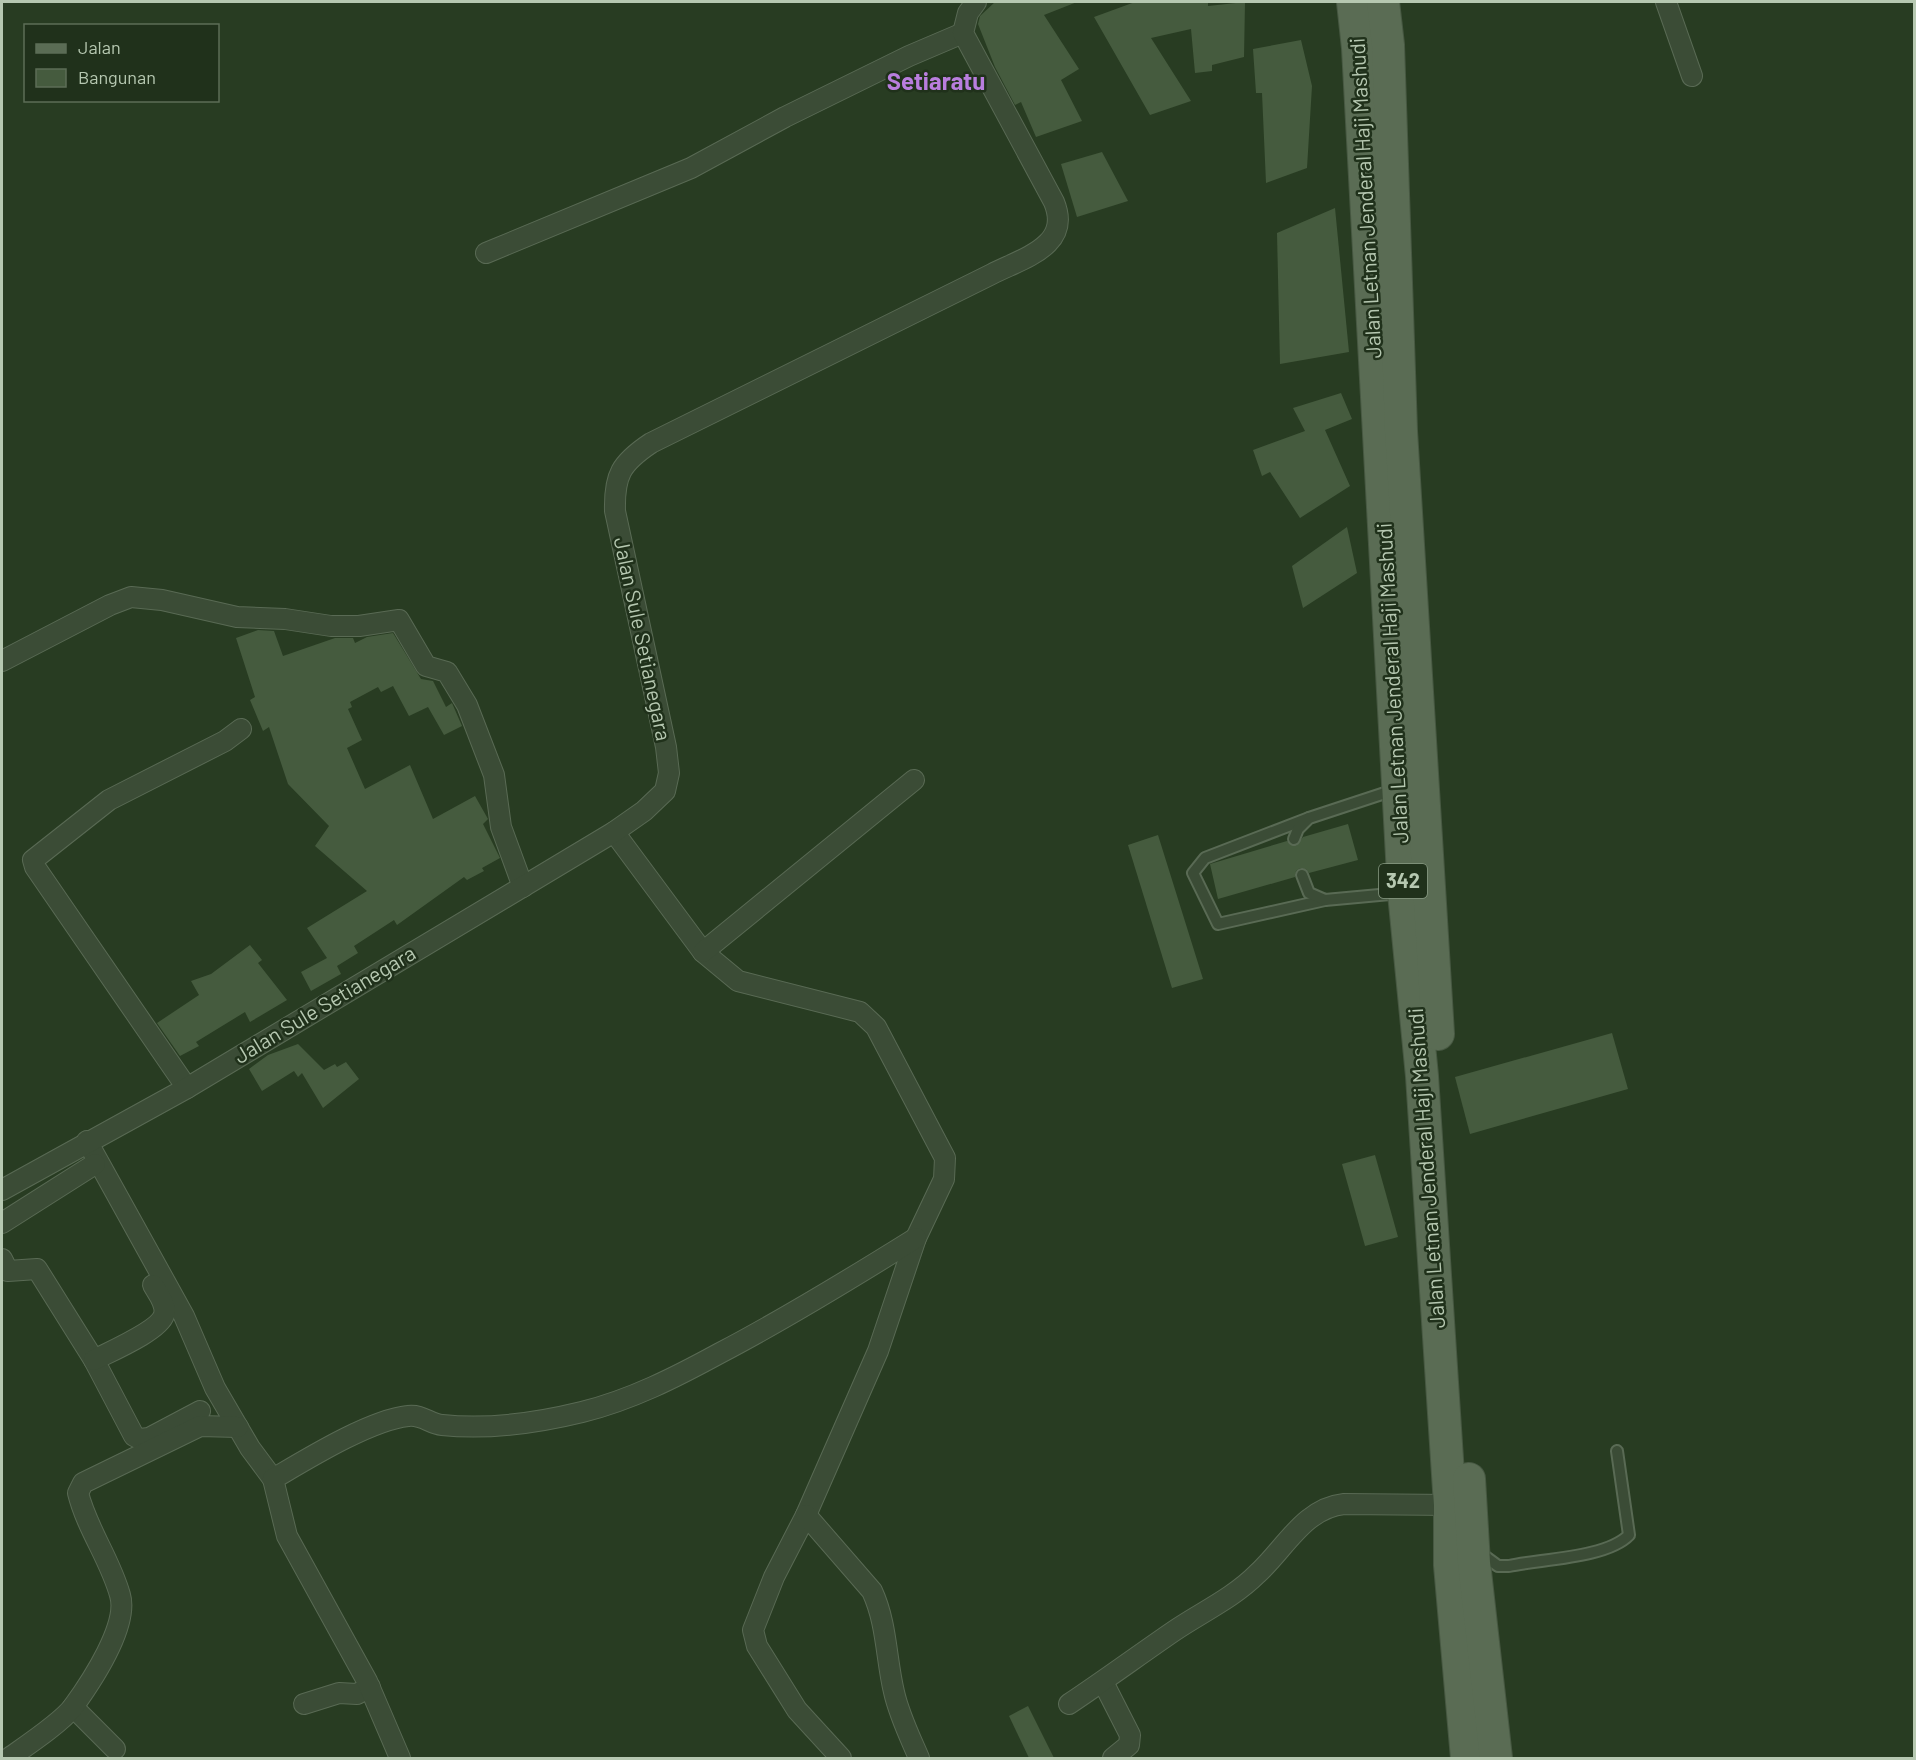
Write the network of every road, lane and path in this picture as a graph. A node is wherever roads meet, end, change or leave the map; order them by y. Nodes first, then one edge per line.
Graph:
1 (976, 2) edge
2 (1353, 2) edge
3 (1383, 2) edge
4 (1666, 2) edge
5 (963, 33) junction
6 (1373, 47) junction
7 (1692, 76) dead end
8 (486, 253) dead end
9 (2, 661) edge
10 (241, 729) dead end
11 (915, 780) dead end
12 (1398, 789) junction
13 (1309, 818) junction
14 (614, 832) junction
15 (1294, 839) dead end
16 (1302, 875) dead end
17 (523, 887) junction
18 (1404, 893) junction
19 (1325, 900) junction
20 (704, 952) junction
21 (187, 1088) junction
22 (87, 1141) junction
23 (95, 1164) dead end
24 (2, 1190) edge
25 (117, 1220) dead end
26 (2, 1223) edge
27 (916, 1238) junction
28 (2, 1259) edge
29 (94, 1360) junction
30 (200, 1411) dead end
31 (238, 1427) junction
32 (1617, 1451) dead end
33 (273, 1479) junction
34 (1450, 1505) junction
35 (806, 1515) junction
36 (1466, 1558) junction
37 (1103, 1682) junction
38 (370, 1687) junction
39 (304, 1704) dead end
40 (1069, 1704) dead end
41 (73, 1707) junction
42 (115, 1749) dead end
43 (9, 1758) edge
44 (400, 1758) edge
45 (841, 1758) edge
46 (919, 1758) edge
47 (1113, 1758) edge
48 (1467, 1758) edge
49 (1496, 1758) edge

1 - 5 street
2 - 6 main road, Jalan Letnan Jenderal Haji Mashudi / 342
3 - 6 main road, Jalan Letnan Jenderal Haji Mashudi / 342
4 - 7 street
5 - 8 street
5 - 14 street, Jalan Sule Setianegara
6 - 12 main road, Jalan Letnan Jenderal Haji Mashudi / 342
6 - 36 main road, Jalan Letnan Jenderal Haji Mashudi / 342
9 - 17 street
10 - 21 street
11 - 20 street
12 - 13 lane
12 - 18 main road, Jalan Letnan Jenderal Haji Mashudi / 342
13 - 15 lane
13 - 19 lane
14 - 17 street, Jalan Sule Setianegara
14 - 20 street
16 - 19 lane
17 - 21 street, Jalan Sule Setianegara
18 - 19 lane
18 - 34 main road, Jalan Letnan Jenderal Haji Mashudi / 342
20 - 27 street
21 - 22 street, Jalan Sule Setianegara
22 - 24 street, Jalan Sule Setianegara
22 - 31 street
23 - 26 street
25 - 29 street
27 - 33 street
27 - 35 street
28 - 29 street
29 - 30 street
31 - 33 street
31 - 41 street
32 - 36 lane
33 - 38 street
34 - 36 main road, Jalan Letnan Jenderal Haji Mashudi / 342
34 - 37 street
35 - 45 street
35 - 46 street
36 - 48 main road, Jalan Letnan Jenderal Haji Mashudi / 342
36 - 49 main road, Jalan Letnan Jenderal Haji Mashudi / 342
37 - 40 street
37 - 47 street
38 - 39 street
38 - 44 street
41 - 42 street
41 - 43 street

